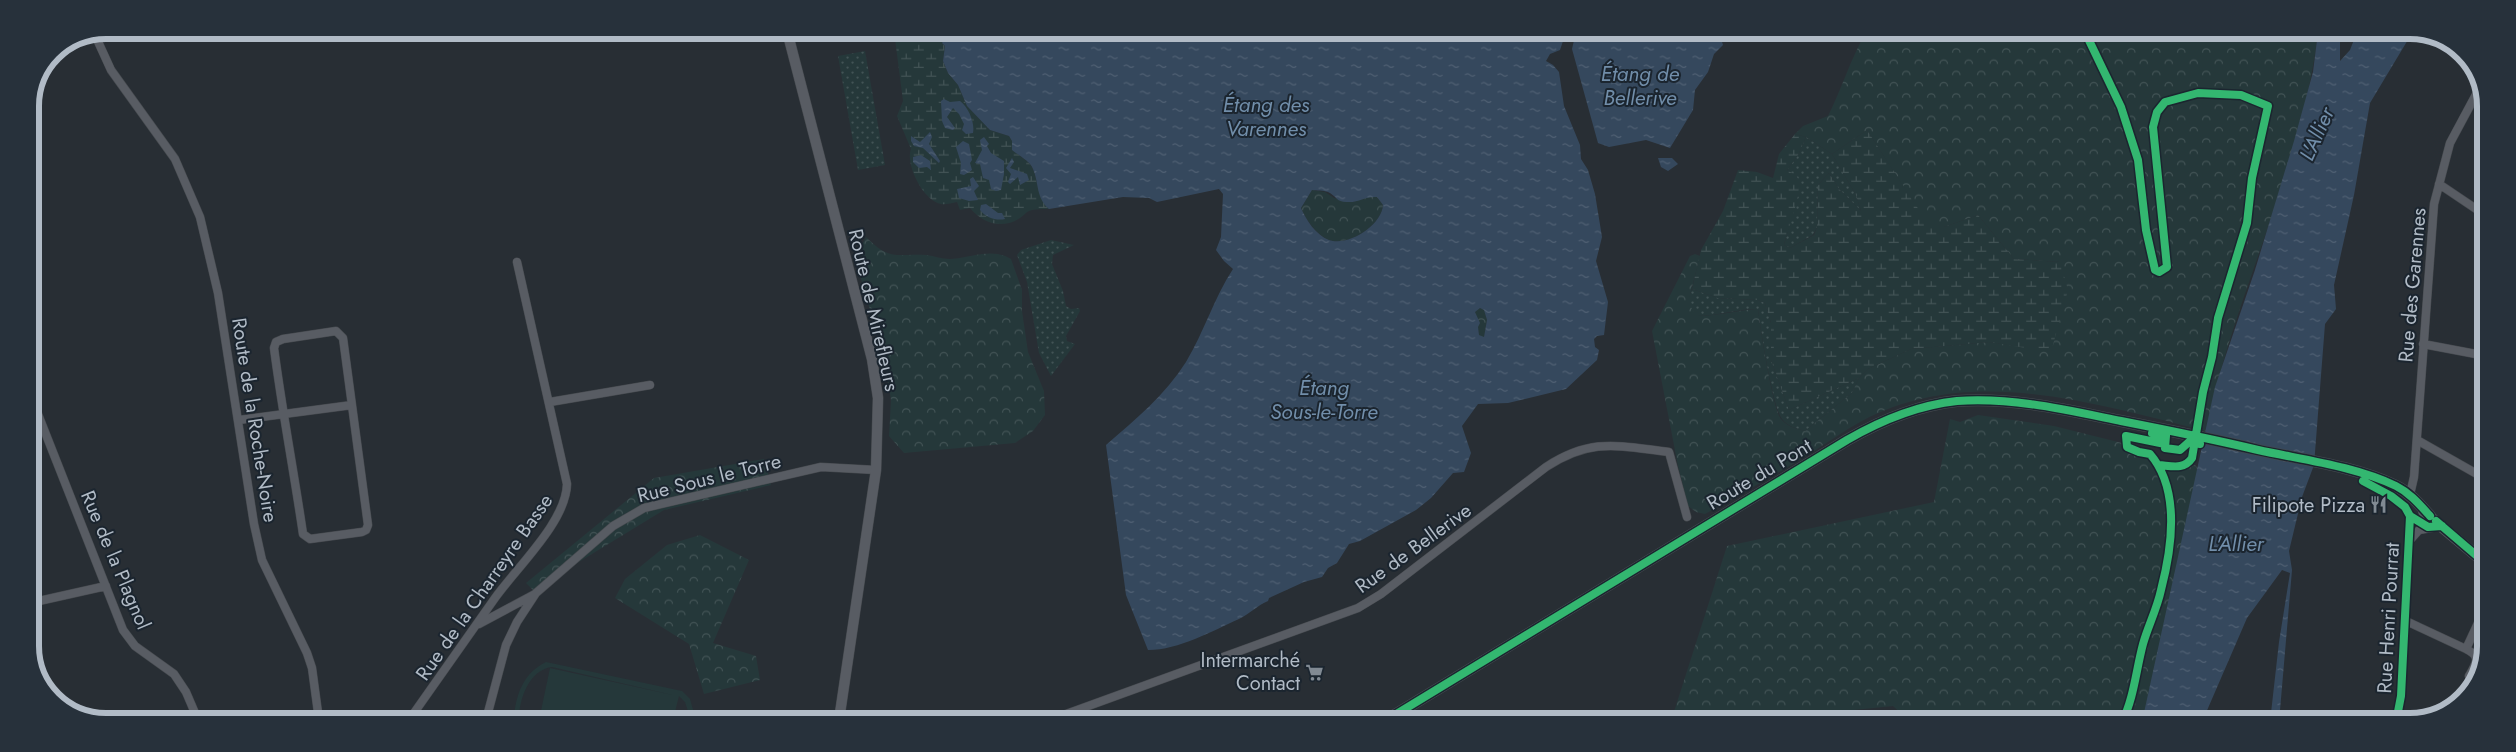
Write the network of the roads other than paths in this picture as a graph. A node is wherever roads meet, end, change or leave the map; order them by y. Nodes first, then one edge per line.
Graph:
1 (789, 39) edge
2 (97, 40) edge
3 (2476, 94) edge
4 (2439, 184) junction
5 (2477, 210) edge
6 (517, 262) dead end
7 (2424, 344) junction
8 (2477, 352) edge
9 (650, 385) dead end
10 (550, 402) junction
11 (352, 405) junction
12 (282, 414) junction
13 (39, 417) edge
14 (239, 420) junction
15 (2417, 440) junction
16 (876, 470) junction
17 (2357, 472) junction
18 (2477, 474) edge
19 (2408, 493) junction
20 (2410, 516) dead end
21 (2430, 516) junction
22 (1687, 517) dead end
23 (2442, 526) junction
24 (2410, 540) junction
25 (2477, 556) edge
26 (106, 586) junction
27 (536, 593) junction
28 (39, 601) edge
29 (2406, 620) junction
30 (478, 625) junction
31 (2477, 625) edge
32 (2466, 648) junction
33 (2476, 657) edge
34 (2473, 669) edge
35 (2469, 676) dead end
36 (195, 713) edge
37 (318, 713) edge
38 (415, 713) edge
39 (488, 713) edge
40 (841, 713) edge
41 (1067, 713) edge
42 (1398, 713) edge
43 (2398, 713) edge

1 - 16 street, Route de Mirefleurs
2 - 14 street, Route de la Roche-Noire
3 - 4 street, Rue des Garennes
4 - 5 street
4 - 7 street, Rue des Garennes
6 - 10 street, Rue de la Charreyre Basse
7 - 8 street
7 - 15 street, Rue des Garennes
9 - 10 street
10 - 30 street, Rue de la Charreyre Basse
11 - 12 street
11 - 12 street
11 - 12 street
12 - 14 street
13 - 26 street, Rue de la Plagnol
14 - 37 street, Route de la Roche-Noire
15 - 18 street
15 - 19 street, Rue des Garennes
16 - 27 street, Rue Sous le Torre
16 - 40 street, Route de Mirefleurs
17 - 19 main road
17 - 21 main road
17 - 42 main road, Route du Pont
19 - 21 main road
20 - 24 street, Rue Henri Pourrat
21 - 23 main road
22 - 41 street, Rue de Bellerive
23 - 24 street, Rue Henri Pourrat
23 - 25 main road
24 - 29 street, Rue Henri Pourrat
26 - 28 street
26 - 36 street, Rue de la Plagnol
27 - 30 street
27 - 39 street, Rue Sous le Torre
29 - 32 street
29 - 43 street, Rue Henri Pourrat
30 - 38 street, Rue de la Charreyre Basse
31 - 32 street
32 - 33 street
34 - 35 street

